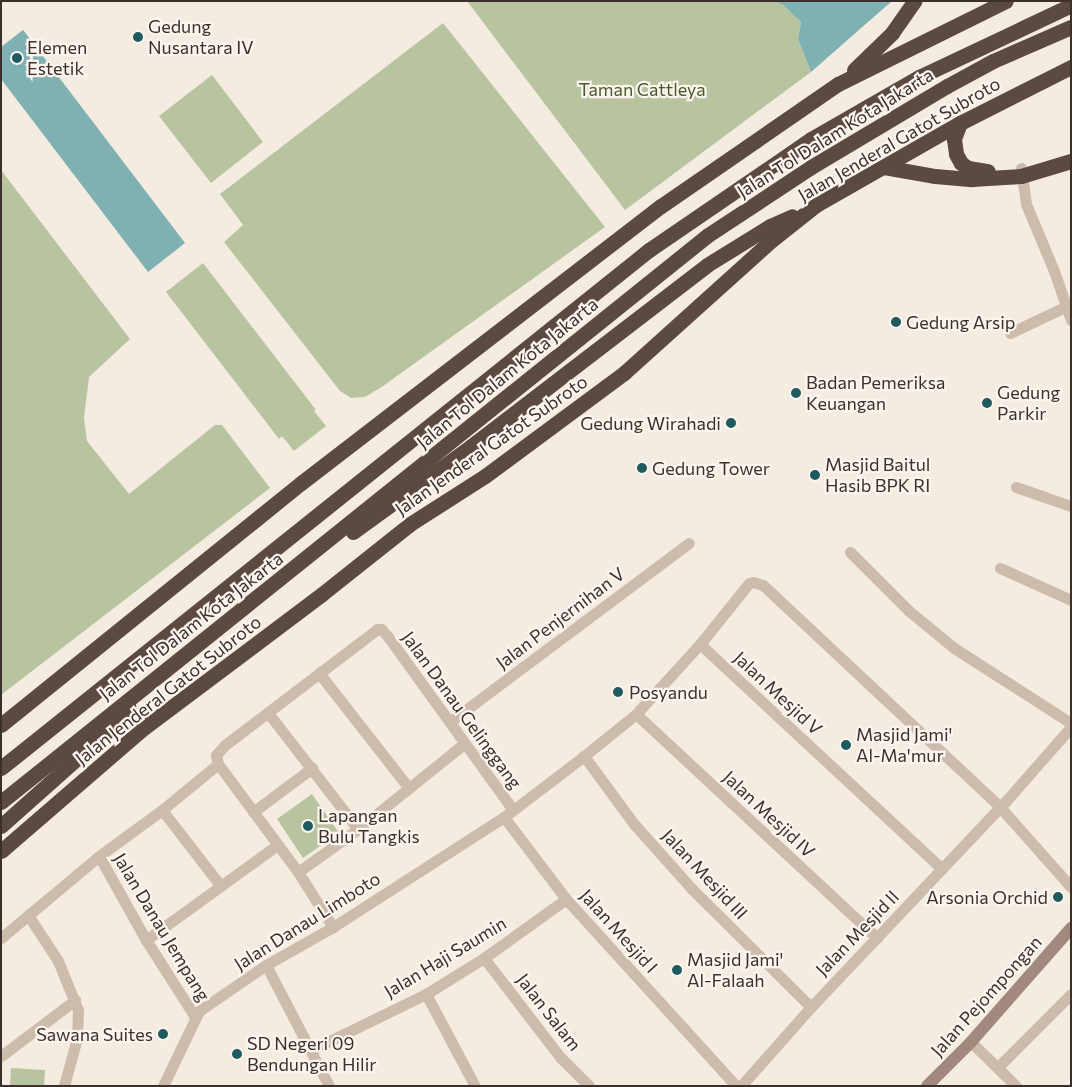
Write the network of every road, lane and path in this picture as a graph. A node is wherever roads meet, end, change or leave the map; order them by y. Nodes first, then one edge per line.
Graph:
1 (914, 1) edge
2 (1006, 1) edge
3 (1071, 5) edge
4 (1071, 27) edge
5 (1071, 67) edge
6 (838, 84) junction
7 (960, 123) junction
8 (1071, 152) edge
9 (1071, 161) edge
10 (884, 167) junction
11 (1021, 172) junction
12 (816, 205) junction
13 (1067, 306) junction
14 (1071, 320) edge
15 (1010, 333) dead end
16 (1016, 487) dead end
17 (1071, 506) edge
18 (689, 543) dead end
19 (850, 552) dead end
20 (300, 564) junction
21 (1000, 568) dead end
22 (1071, 600) edge
23 (700, 644) junction
24 (319, 673) junction
25 (148, 683) junction
26 (18, 713) junction
27 (269, 714) junction
28 (636, 714) junction
29 (451, 721) junction
30 (1071, 723) edge
31 (1, 726) edge
32 (1071, 727) edge
33 (1, 730) edge
34 (465, 743) junction
35 (584, 756) junction
36 (218, 764) junction
37 (1, 768) edge
38 (312, 768) junction
39 (408, 788) junction
40 (1, 802) edge
41 (1000, 808) junction
42 (162, 810) junction
43 (253, 812) junction
44 (509, 813) junction
45 (1, 826) edge
46 (358, 829) junction
47 (277, 845) junction
48 (1, 851) edge
49 (99, 856) junction
50 (942, 869) junction
51 (298, 872) junction
52 (220, 885) junction
53 (1071, 887) edge
54 (566, 899) junction
55 (28, 915) junction
56 (333, 928) junction
57 (1071, 928) edge
58 (1, 938) edge
59 (877, 938) junction
60 (146, 940) junction
61 (484, 958) junction
62 (266, 965) junction
63 (426, 994) junction
64 (1071, 994) edge
65 (75, 1000) junction
66 (811, 1007) junction
67 (195, 1017) junction
68 (971, 1042) junction
69 (311, 1050) junction
70 (1, 1056) edge
71 (998, 1067) junction
72 (64, 1086) edge
73 (163, 1086) edge
74 (329, 1086) edge
75 (475, 1086) edge
76 (589, 1086) edge
77 (736, 1086) edge
78 (741, 1086) edge
79 (927, 1086) edge
80 (1016, 1086) edge

1 - 6 highway
2 - 6 highway
3 - 37 highway, Jalan Tol Dalam Kota Jakarta
4 - 20 highway, Jalan Tol Dalam Kota Jakarta
5 - 7 highway, Jalan Jenderal Gatot Subroto
6 - 26 highway
7 - 10 highway, Jalan Jenderal Gatot Subroto
7 - 11 highway
8 - 11 highway
9 - 11 highway
10 - 11 highway
10 - 12 highway, Jalan Jenderal Gatot Subroto
11 - 13 street
12 - 20 highway
12 - 48 highway, Jalan Jenderal Gatot Subroto
13 - 14 street
13 - 15 street
16 - 17 street
18 - 29 street, Jalan Penjernihan V
19 - 30 street
20 - 25 highway, Jalan Tol Dalam Kota Jakarta
21 - 22 street
23 - 28 street, Jalan Danau Limboto
23 - 41 street, Jalan Danau Limboto
23 - 50 street, Jalan Mesjid V
24 - 27 street, Jalan Danau Gelinggang
24 - 29 street, Jalan Danau Gelinggang
24 - 39 street
25 - 40 highway, Jalan Tol Dalam Kota Jakarta
25 - 45 highway
26 - 31 highway
26 - 33 highway
27 - 36 street, Jalan Danau Gelinggang
27 - 38 street
28 - 35 street, Jalan Danau Limboto
28 - 59 street, Jalan Mesjid IV
29 - 34 street, Jalan Danau Gelinggang
32 - 41 street, Jalan Mesjid II
34 - 39 street
34 - 44 street, Jalan Danau Gelinggang
35 - 44 street, Jalan Danau Limboto
35 - 66 street, Jalan Mesjid III
36 - 42 street
36 - 43 street
38 - 43 street
38 - 46 street
39 - 46 street
41 - 50 street, Jalan Mesjid II
41 - 53 street
42 - 49 street
42 - 52 street
43 - 47 street
44 - 54 street, Jalan Mesjid I
44 - 56 street, Jalan Danau Limboto
46 - 51 street
47 - 51 street
47 - 52 street
49 - 55 street
49 - 60 street, Jalan Danau Jempang
50 - 59 street, Jalan Mesjid II
51 - 56 street
52 - 60 street
54 - 61 street, Jalan Haji Saumin
54 - 77 street, Jalan Mesjid I
55 - 58 street
55 - 65 street
56 - 62 street, Jalan Danau Limboto
57 - 68 street, Jalan Pejompongan
59 - 66 street, Jalan Mesjid II
60 - 67 street, Jalan Danau Jempang
61 - 63 street, Jalan Haji Saumin
61 - 76 street, Jalan Salam
62 - 67 street, Jalan Danau Limboto
62 - 69 street
63 - 69 street, Jalan Haji Saumin
63 - 75 street
64 - 71 street
65 - 70 street
65 - 72 street
66 - 78 street, Jalan Mesjid II
67 - 73 street, Jalan Danau Limboto
68 - 71 street
68 - 79 street, Jalan Pejompongan
69 - 74 street
71 - 80 street

